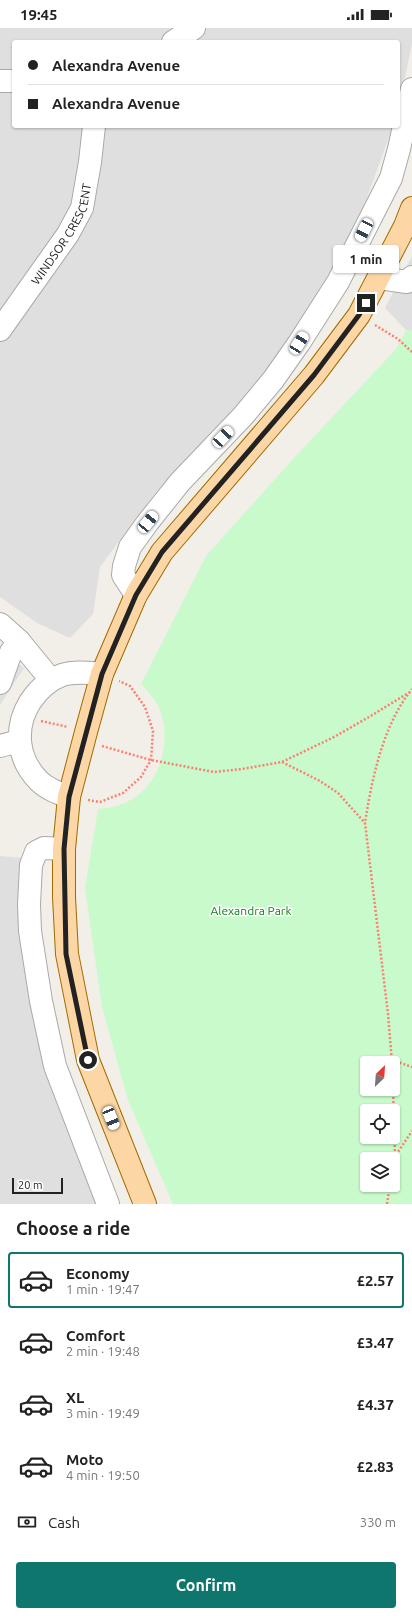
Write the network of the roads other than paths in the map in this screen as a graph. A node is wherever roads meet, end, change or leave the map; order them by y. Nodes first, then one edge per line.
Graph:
1 (194, 28) edge
2 (176, 40) edge
3 (0, 81) edge
4 (12, 81) edge
5 (412, 89) edge
6 (94, 128) edge
7 (412, 208) edge
8 (412, 277) edge
9 (379, 278) junction
10 (0, 330) edge
11 (136, 595) junction
12 (0, 624) edge
13 (19, 641) junction
14 (102, 674) junction
15 (51, 680) junction
16 (0, 683) edge
17 (10, 743) edge
18 (69, 797) junction
19 (64, 849) junction
20 (108, 1204) edge
21 (145, 1204) edge

1 - 2 street
3 - 4 street
5 - 11 street
6 - 10 street, WINDSOR CRESCENT
7 - 9 main road
8 - 9 street
9 - 11 main road
11 - 14 main road
12 - 13 street
13 - 15 street
13 - 16 street
14 - 15 street
14 - 18 main road
15 - 17 street
17 - 18 street
18 - 19 main road
19 - 20 street
19 - 21 main road

